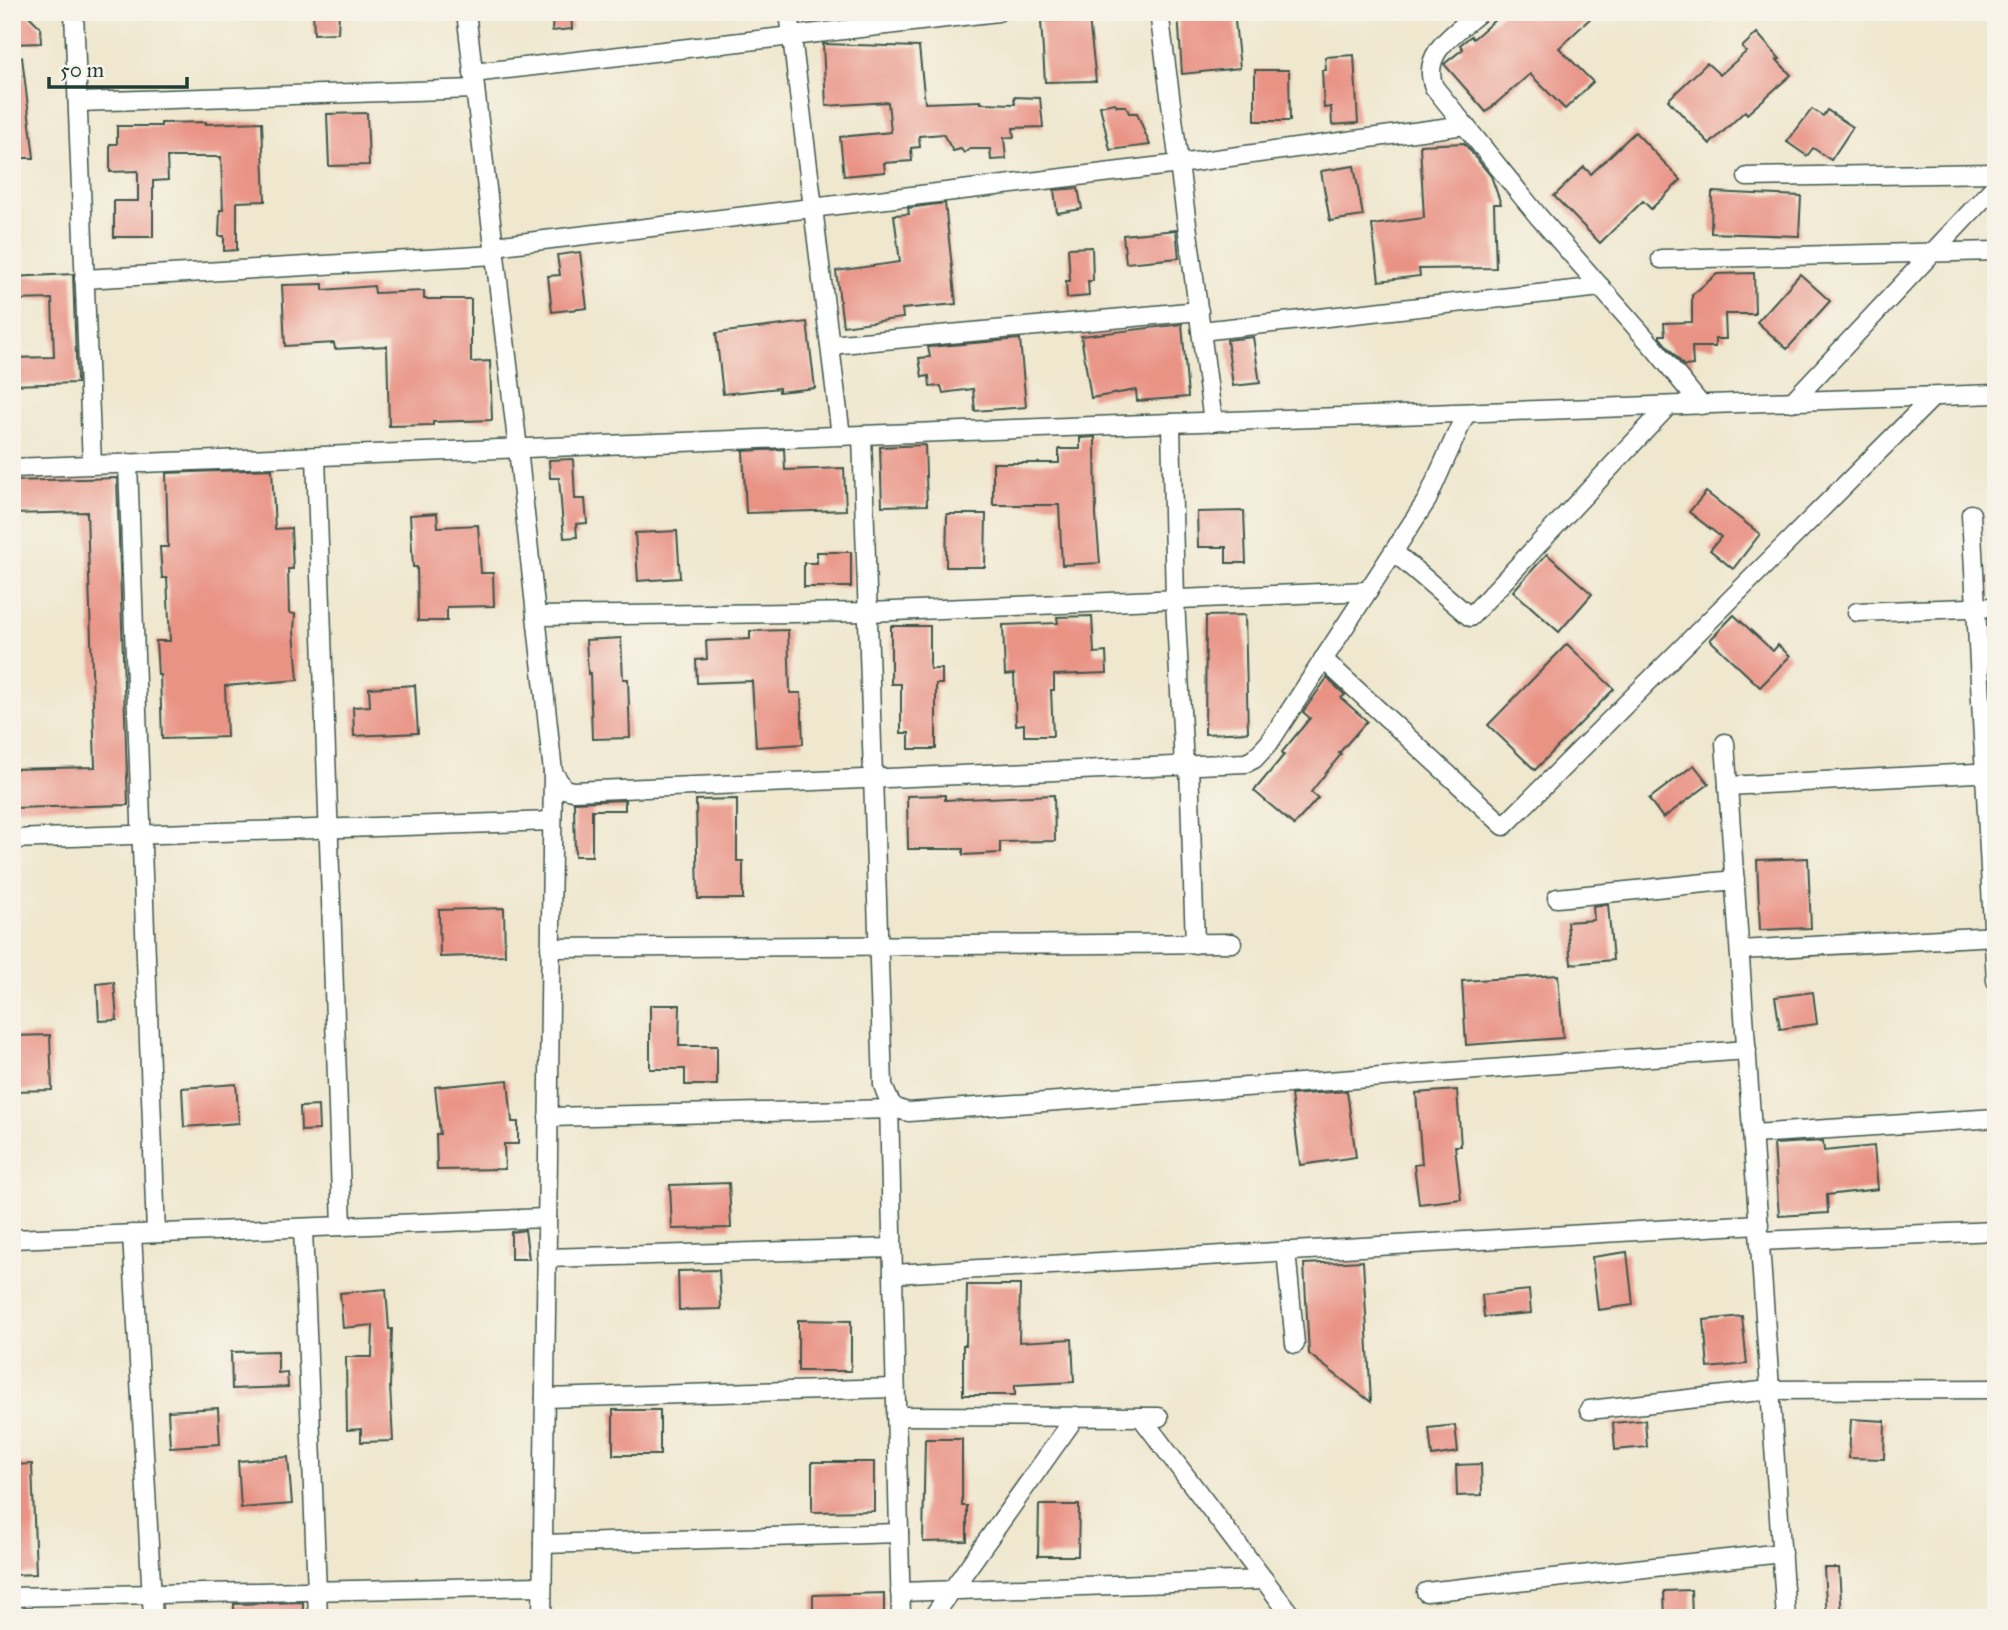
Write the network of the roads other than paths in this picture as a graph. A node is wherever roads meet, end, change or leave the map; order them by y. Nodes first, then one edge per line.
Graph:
1 (74, 12) edge
2 (466, 12) edge
3 (789, 12) edge
4 (998, 12) edge
5 (1159, 12) edge
6 (1480, 12) edge
7 (792, 35) junction
8 (474, 81) junction
9 (78, 102) junction
10 (1465, 125) junction
11 (1179, 164) junction
12 (1996, 173) edge
13 (1747, 177) dead end
14 (1996, 185) edge
15 (813, 208) junction
16 (494, 250) junction
17 (1996, 251) edge
18 (1932, 253) junction
19 (1661, 259) dead end
20 (84, 279) junction
21 (1601, 286) junction
22 (1199, 311) junction
23 (1201, 331) junction
24 (830, 345) junction
25 (1996, 394) edge
26 (1933, 397) junction
27 (1792, 402) junction
28 (1701, 405) junction
29 (1668, 406) junction
30 (1466, 413) junction
31 (1213, 422) junction
32 (1171, 423) junction
33 (862, 435) junction
34 (841, 436) junction
35 (518, 449) junction
36 (316, 457) junction
37 (128, 463) junction
38 (92, 465) junction
39 (12, 468) edge
40 (1971, 514) dead end
41 (1394, 552) junction
42 (1368, 591) junction
43 (1175, 601) junction
44 (1996, 607) edge
45 (1976, 608) junction
46 (869, 612) junction
47 (1857, 612) dead end
48 (536, 616) junction
49 (1323, 659) junction
50 (1725, 743) dead end
51 (1186, 765) junction
52 (552, 772) junction
53 (1990, 772) edge
54 (875, 778) junction
55 (1728, 786) junction
56 (552, 821) junction
57 (327, 829) junction
58 (141, 835) junction
59 (12, 839) edge
60 (1735, 880) junction
61 (1557, 898) dead end
62 (1995, 936) edge
63 (1232, 943) dead end
64 (1195, 944) junction
65 (879, 946) junction
66 (550, 948) junction
67 (1740, 950) junction
68 (1996, 981) edge
69 (1747, 1050) junction
70 (891, 1107) junction
71 (548, 1117) junction
72 (1996, 1118) edge
73 (1753, 1134) junction
74 (547, 1218) junction
75 (342, 1226) junction
76 (303, 1227) junction
77 (1996, 1231) edge
78 (1759, 1232) junction
79 (156, 1233) junction
80 (132, 1234) junction
81 (12, 1239) edge
82 (892, 1248) junction
83 (1286, 1251) junction
84 (547, 1258) junction
85 (893, 1274) junction
86 (1295, 1343) dead end
87 (895, 1388) junction
88 (1996, 1389) edge
89 (1770, 1391) junction
90 (545, 1398) junction
91 (1589, 1410) dead end
92 (896, 1416) junction
93 (1076, 1416) junction
94 (899, 1534) junction
95 (543, 1544) junction
96 (1782, 1553) junction
97 (1264, 1580) junction
98 (542, 1586) junction
99 (317, 1591) junction
100 (951, 1591) junction
101 (900, 1592) junction
102 (1426, 1592) dead end
103 (152, 1594) junction
104 (12, 1597) edge
105 (153, 1618) edge
106 (318, 1618) edge
107 (542, 1618) edge
108 (901, 1618) edge
109 (932, 1618) edge
110 (1293, 1618) edge
111 (1786, 1618) edge

1 - 9 street
2 - 8 street
3 - 7 street
4 - 7 street
5 - 11 street
6 - 10 street
7 - 8 street
7 - 15 street
8 - 9 street
8 - 16 street
9 - 20 street
10 - 11 street
10 - 21 street
11 - 15 street
11 - 22 street
12 - 13 street
14 - 18 street
15 - 16 street
15 - 24 street
16 - 20 street
16 - 35 street
17 - 18 street
18 - 19 street
18 - 27 street
20 - 38 street
21 - 23 street
21 - 28 street
22 - 23 street
22 - 24 street
23 - 31 street
24 - 34 street
25 - 26 street
26 - 27 street
26 - 49 street
27 - 28 street
28 - 29 street
29 - 30 street
29 - 41 street
30 - 31 street
30 - 41 street
31 - 32 street
32 - 33 street
32 - 43 street
33 - 34 street
33 - 46 street
34 - 35 street
35 - 36 street
35 - 48 street
36 - 37 street
36 - 57 street
37 - 38 street
37 - 58 street
38 - 39 street
40 - 45 street
41 - 42 street
42 - 43 street
42 - 49 street
43 - 46 street
43 - 51 street
44 - 45 street
45 - 47 street
45 - 53 street
46 - 48 street
46 - 54 street
48 - 52 street
49 - 51 street
50 - 55 street
51 - 54 street
51 - 64 street
52 - 54 street
52 - 56 street
53 - 55 street
53 - 62 street
54 - 65 street
55 - 60 street
56 - 57 street
56 - 66 street
57 - 58 street
57 - 75 street
58 - 59 street
58 - 79 street
60 - 61 street
60 - 67 street
62 - 67 street
62 - 68 street
63 - 64 street
64 - 65 street
65 - 66 street
65 - 70 street
66 - 71 street
67 - 69 street
69 - 70 street
69 - 73 street
70 - 71 street
70 - 82 street
71 - 74 street
72 - 73 street
73 - 78 street
74 - 75 street
74 - 84 street
75 - 76 street
76 - 79 street
76 - 99 street
77 - 78 street
78 - 83 street
78 - 89 street
79 - 80 street
80 - 81 street
80 - 103 street
82 - 84 street
82 - 85 street
83 - 85 street
83 - 86 street
84 - 90 street
85 - 87 street
87 - 90 street
87 - 92 street
88 - 89 street
89 - 91 street
89 - 96 street
90 - 95 street
92 - 93 street
92 - 94 street
93 - 97 street
93 - 100 street
94 - 95 street
94 - 101 street
95 - 98 street
96 - 102 street
96 - 111 street
97 - 100 street
97 - 110 street
98 - 99 street
98 - 107 street
99 - 103 street
99 - 106 street
100 - 101 street
100 - 109 street
101 - 108 street
103 - 104 street
103 - 105 street

